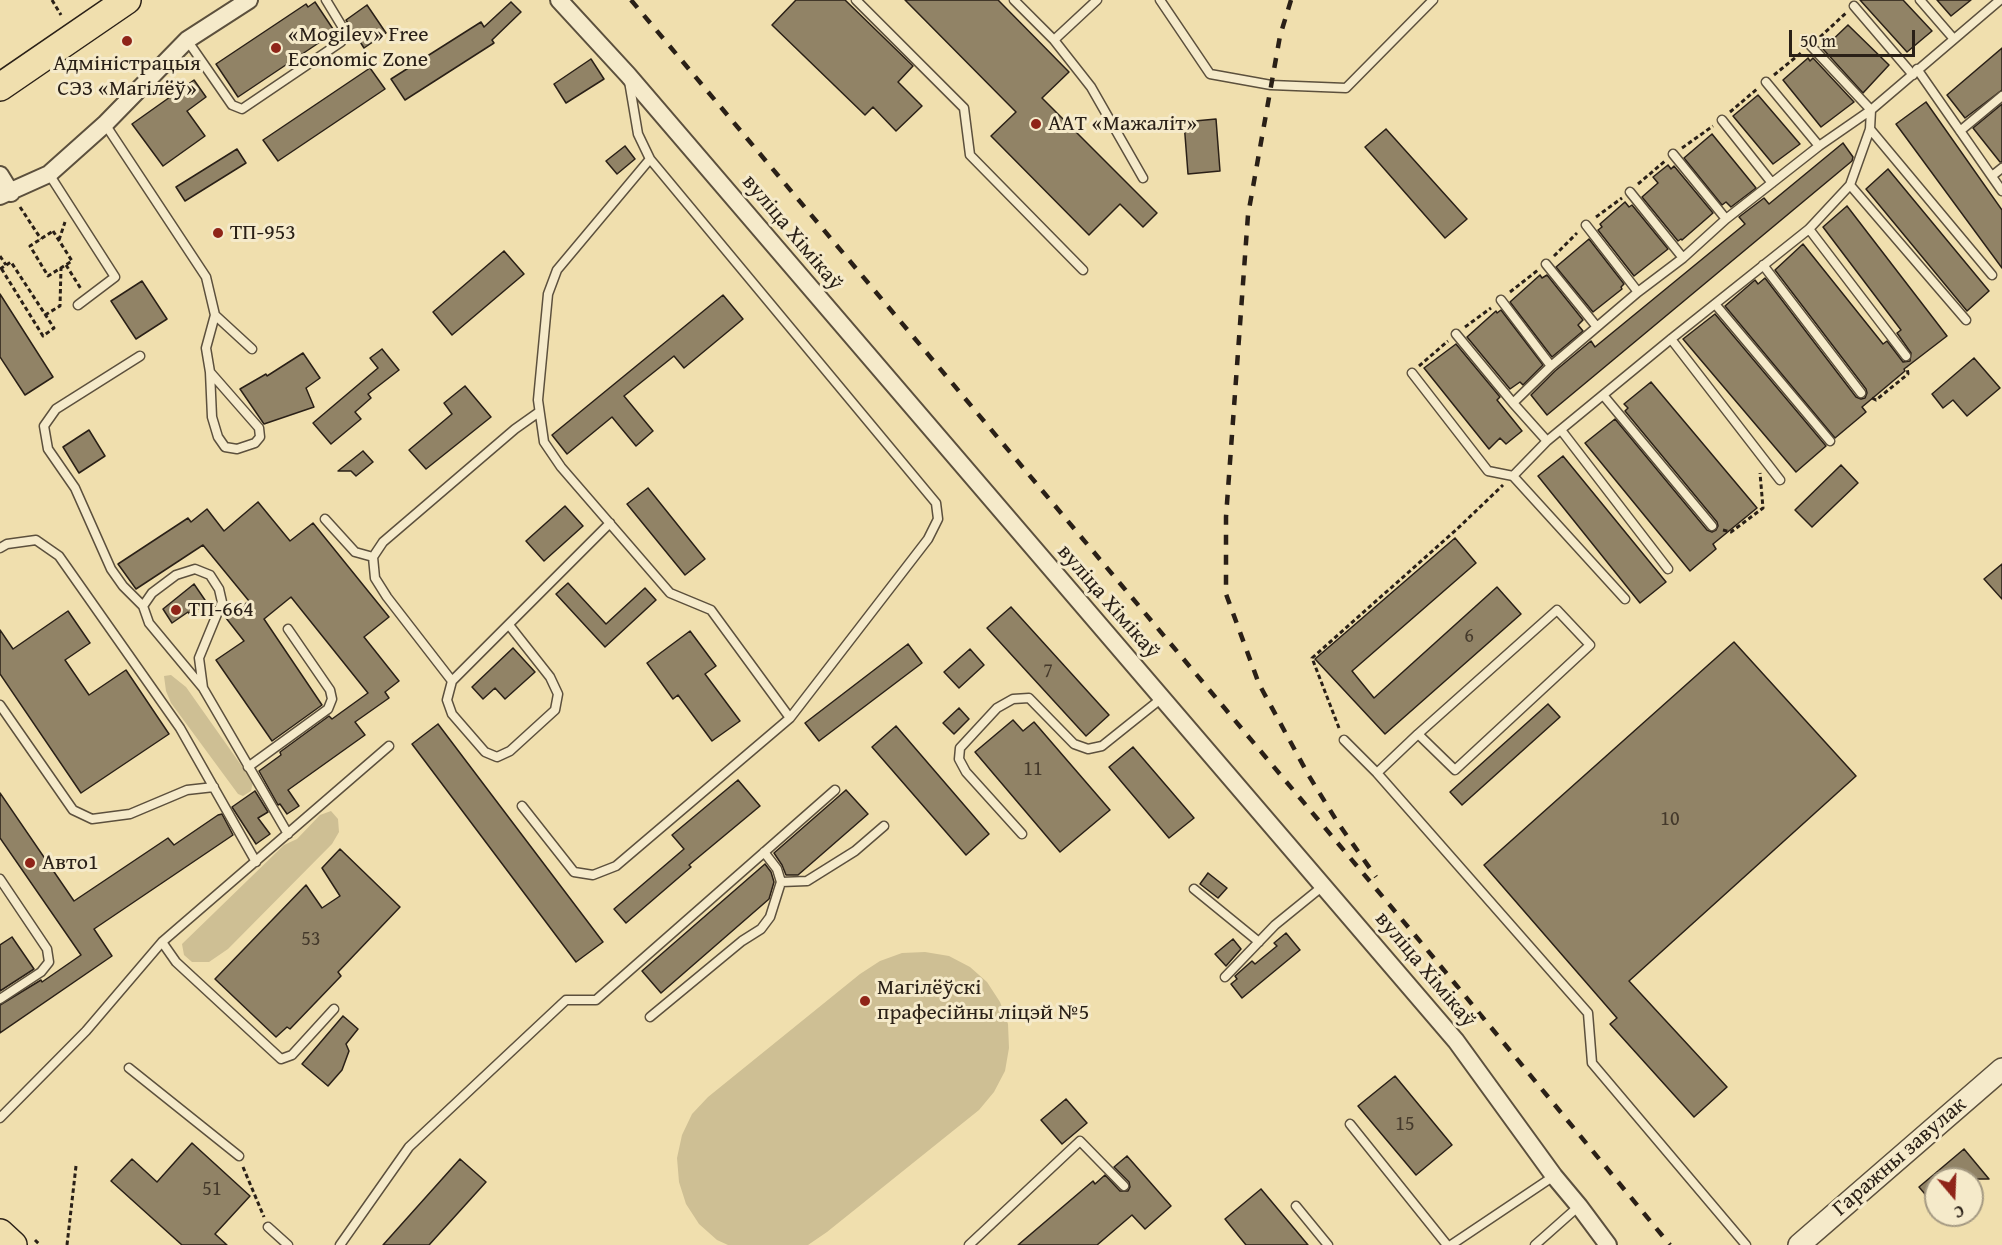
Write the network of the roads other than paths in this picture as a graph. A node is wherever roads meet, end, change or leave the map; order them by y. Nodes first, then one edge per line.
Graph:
1 (127, 0) edge
2 (249, 0) edge
3 (326, 0) edge
4 (559, 0) edge
5 (856, 0) edge
6 (1014, 0) edge
7 (1097, 0) edge
8 (1160, 0) edge
9 (1433, 0) edge
10 (1920, 0) edge
11 (1999, 0) edge
12 (1854, 6) dead end
13 (1953, 38) junction
14 (187, 40) junction
15 (1054, 40) junction
16 (1810, 45) dead end
17 (1915, 72) junction
18 (628, 75) junction
19 (1766, 82) dead end
20 (0, 87) edge
21 (2002, 96) edge
22 (1871, 110) junction
23 (1722, 120) dead end
24 (105, 124) junction
25 (1870, 129) junction
26 (1960, 131) junction
27 (1819, 146) junction
28 (1673, 154) dead end
29 (650, 159) junction
30 (2002, 168) edge
31 (49, 174) junction
32 (0, 175) edge
33 (1992, 176) junction
34 (1143, 178) dead end
35 (1772, 183) junction
36 (1850, 185) junction
37 (2002, 191) edge
38 (1630, 192) dead end
39 (5, 194) edge
40 (1726, 219) junction
41 (1586, 225) dead end
42 (1809, 229) junction
43 (1683, 258) junction
44 (1546, 264) dead end
45 (1763, 265) junction
46 (1083, 270) dead end
47 (1992, 275) dead end
48 (1638, 292) junction
49 (1501, 300) dead end
50 (1715, 304) junction
51 (78, 305) dead end
52 (215, 315) junction
53 (1966, 320) dead end
54 (1597, 327) junction
55 (1456, 334) dead end
56 (1671, 339) junction
57 (252, 349) dead end
58 (140, 356) dead end
59 (1906, 356) road end
60 (1551, 366) junction
61 (210, 372) junction
62 (1412, 373) dead end
63 (1861, 393) road end
64 (1603, 395) junction
65 (1513, 403) junction
66 (539, 412) junction
67 (1561, 430) junction
68 (1547, 441) junction
69 (1830, 441) dead end
70 (1513, 476) junction
71 (1780, 480) dead end
72 (325, 519) dead end
73 (610, 524) junction
74 (1712, 526) road end
75 (0, 548) edge
76 (373, 557) junction
77 (1668, 569) dead end
78 (1625, 599) dead end
79 (143, 606) junction
80 (509, 625) junction
81 (288, 629) dead end
82 (452, 681) junction
83 (203, 688) junction
84 (1162, 698) junction
85 (0, 705) edge
86 (790, 718) junction
87 (1418, 734) junction
88 (1344, 740) road end
89 (389, 746) dead end
90 (248, 767) junction
91 (1377, 773) junction
92 (214, 788) junction
93 (834, 790) dead end
94 (522, 806) dead end
95 (884, 826) dead end
96 (288, 834) junction
97 (1022, 834) dead end
98 (764, 852) junction
99 (256, 862) junction
100 (0, 879) edge
101 (781, 882) junction
102 (1324, 885) junction
103 (1194, 889) dead end
104 (162, 942) junction
105 (1258, 942) junction
106 (1225, 977) dead end
107 (0, 999) edge
108 (334, 1009) dead end
109 (650, 1017) dead end
110 (129, 1068) dead end
111 (2002, 1070) edge
112 (0, 1118) edge
113 (1350, 1124) dead end
114 (239, 1156) road end
115 (1554, 1176) junction
116 (1124, 1186) dead end
117 (1296, 1206) dead end
118 (1579, 1206) junction
119 (268, 1227) road end
120 (0, 1233) edge
121 (1544, 1241) edge
122 (13, 1245) edge
123 (288, 1245) edge
124 (340, 1245) edge
125 (969, 1245) edge
126 (1328, 1245) edge
127 (1449, 1245) edge
128 (1535, 1245) edge
129 (1608, 1245) edge
130 (1746, 1245) edge
131 (1799, 1245) edge

1 - 20 main road
2 - 14 street
3 - 14 lane
4 - 18 street, вуліца Хімікаў
5 - 46 lane
6 - 15 lane
7 - 15 lane
8 - 9 lane
10 - 13 lane
11 - 13 lane
12 - 17 lane
13 - 17 lane
14 - 24 street
15 - 34 lane
16 - 22 lane
17 - 22 lane
17 - 26 lane
18 - 29 lane
18 - 84 street, вуліца Хімікаў
19 - 27 lane
21 - 26 lane
22 - 25 lane
22 - 27 lane
23 - 35 lane
24 - 31 street
24 - 52 lane
25 - 36 lane
25 - 47 lane
26 - 33 lane
27 - 35 lane
28 - 40 lane
29 - 66 lane
29 - 86 lane
30 - 33 lane
31 - 39 street
31 - 51 lane
32 - 39 street
33 - 37 lane
35 - 40 lane
36 - 42 lane
36 - 53 lane
38 - 43 lane
40 - 43 lane
41 - 48 lane
42 - 45 lane
42 - 59 lane
43 - 48 lane
44 - 54 lane
45 - 50 lane
45 - 63 lane
48 - 54 lane
49 - 60 lane
50 - 56 lane
50 - 69 lane
52 - 57 lane
52 - 61 lane
54 - 60 lane
55 - 65 lane
56 - 64 lane
56 - 71 lane
58 - 79 lane
60 - 65 lane
61 - 61 lane
62 - 70 lane
64 - 67 lane
64 - 74 lane
65 - 68 lane
66 - 73 lane
66 - 76 lane
67 - 68 lane
67 - 77 lane
68 - 70 lane
70 - 78 lane
72 - 76 lane
73 - 80 lane
73 - 86 lane
75 - 92 lane
76 - 82 lane
79 - 83 lane
79 - 83 lane
80 - 82 lane
80 - 82 lane
81 - 90 lane
83 - 90 lane
84 - 97 lane
84 - 102 street, вуліца Хімікаў
85 - 92 lane
86 - 94 lane
87 - 87 lane
87 - 91 lane
88 - 91 lane
89 - 96 lane
90 - 96 lane
91 - 130 lane
92 - 99 lane
93 - 98 lane
95 - 101 lane
96 - 99 lane
98 - 101 lane
98 - 124 lane
99 - 104 lane
100 - 107 lane
101 - 109 lane
102 - 105 lane
102 - 115 street, вуліца Хімікаў
103 - 105 lane
104 - 108 lane
104 - 112 lane
105 - 106 lane
110 - 114 lane
111 - 131 street, Гаражны завулак
113 - 127 lane
115 - 118 street, вуліца Хімікаў
115 - 127 lane
116 - 125 lane
117 - 126 lane
118 - 121 lane
118 - 129 street, вуліца Хімікаў
119 - 123 lane
120 - 122 main road
121 - 128 lane

